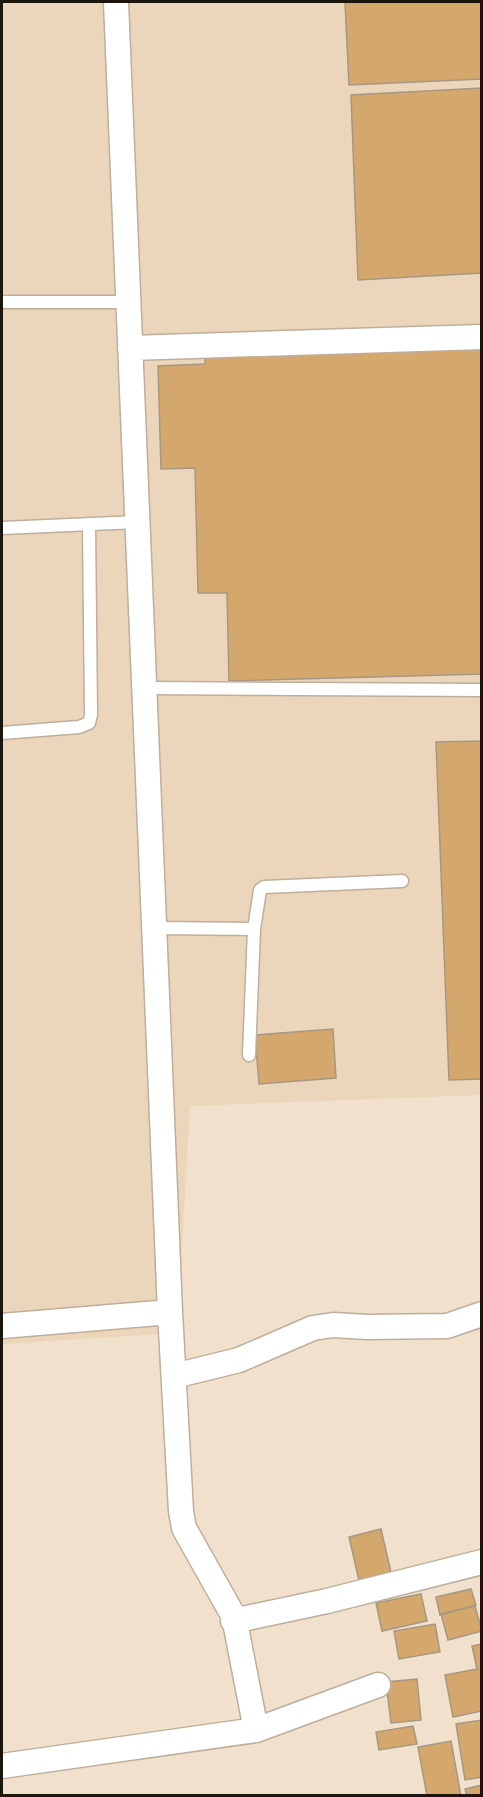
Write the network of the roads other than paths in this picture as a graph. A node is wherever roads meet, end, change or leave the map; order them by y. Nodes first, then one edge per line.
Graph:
1 (116, 2) edge
2 (2, 302) edge
3 (129, 302) junction
4 (482, 337) edge
5 (130, 348) junction
6 (137, 522) junction
7 (88, 525) junction
8 (2, 528) edge
9 (145, 688) junction
10 (482, 690) edge
11 (2, 733) edge
12 (402, 881) dead end
13 (155, 928) junction
14 (254, 929) junction
15 (249, 1055) dead end
16 (170, 1312) junction
17 (482, 1314) edge
18 (2, 1326) edge
19 (174, 1376) junction
20 (482, 1562) edge
21 (233, 1621) junction
22 (378, 1685) dead end
23 (256, 1730) junction
24 (2, 1766) edge

1 - 3 street
2 - 3 lane
3 - 5 street
4 - 5 street
5 - 6 street
6 - 7 lane
6 - 9 street
7 - 8 lane
7 - 11 lane
9 - 10 lane
9 - 13 street
12 - 14 lane
13 - 14 lane
13 - 16 street
14 - 15 lane
16 - 18 street
16 - 19 street
17 - 19 street
19 - 21 street
20 - 21 street
21 - 23 street
22 - 23 street
23 - 24 street

